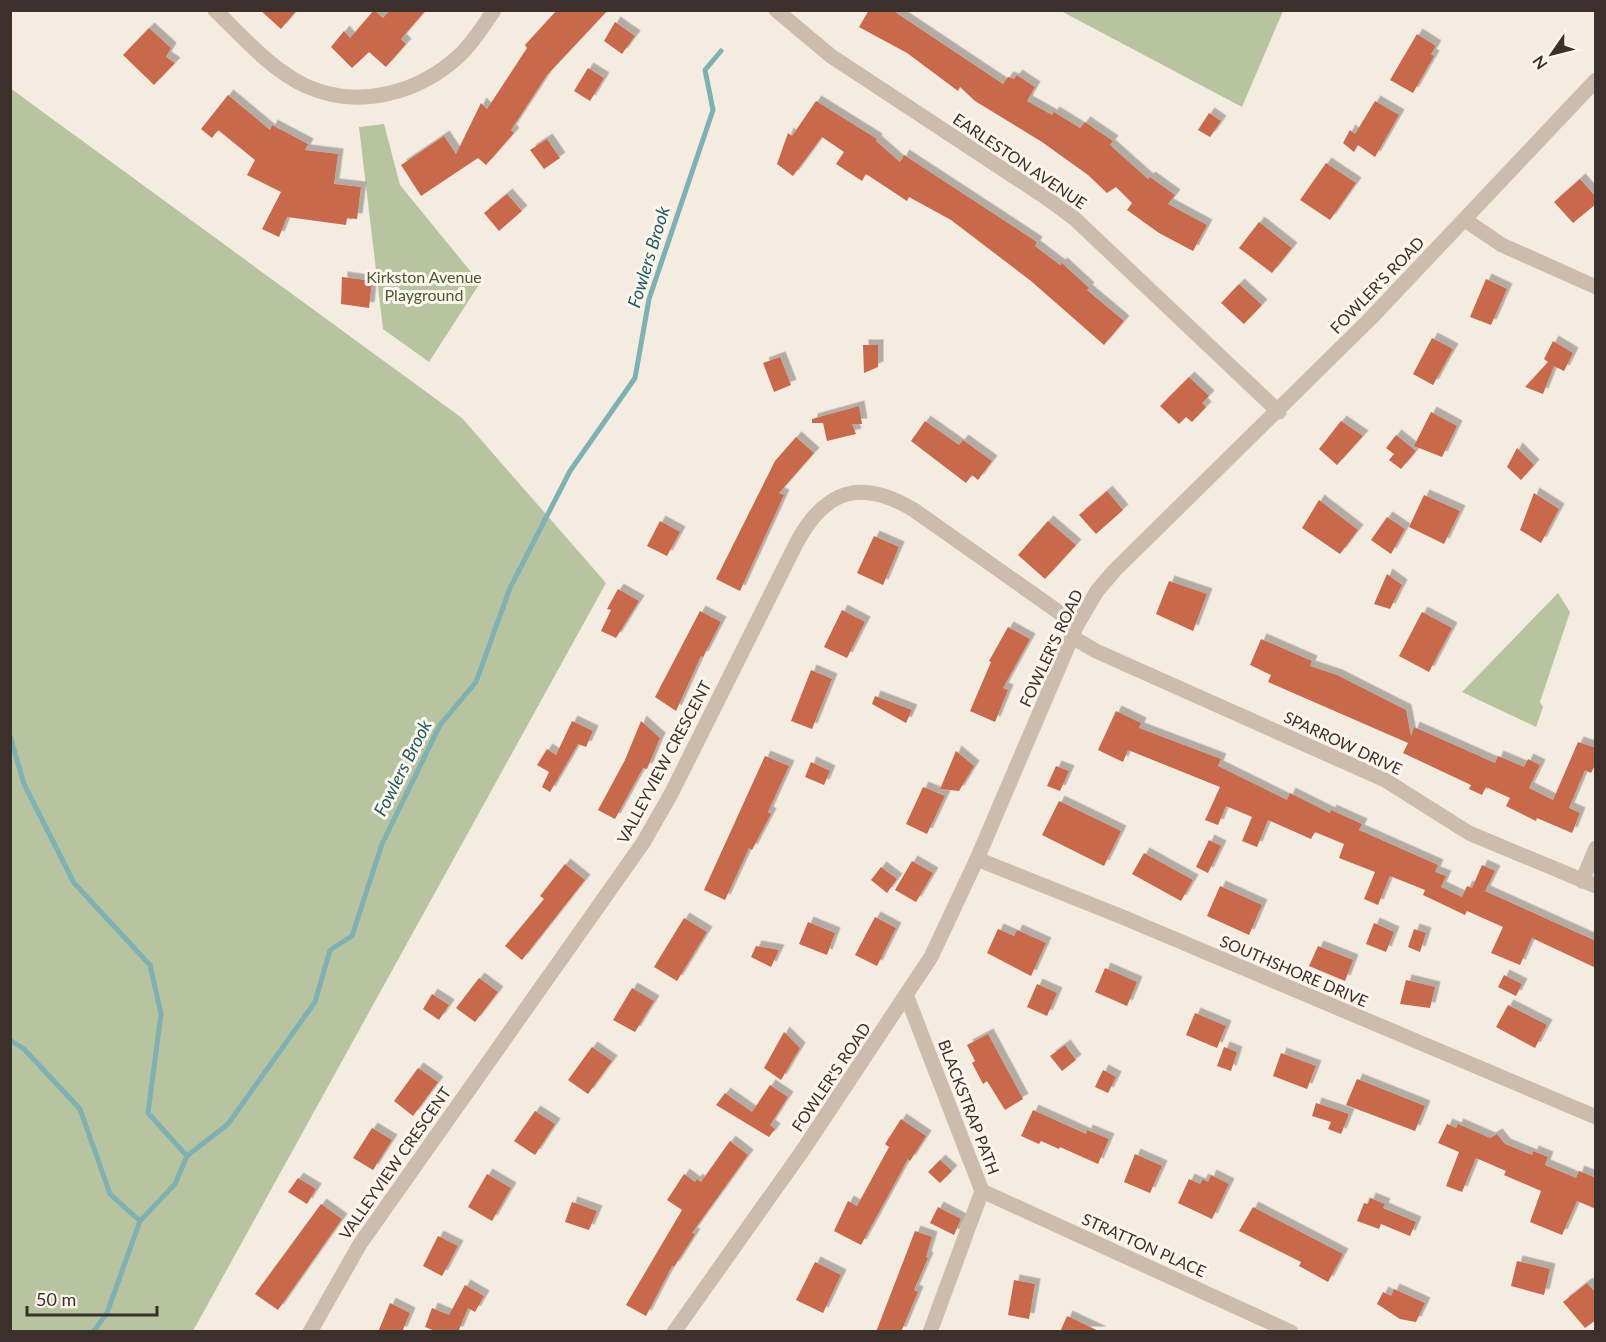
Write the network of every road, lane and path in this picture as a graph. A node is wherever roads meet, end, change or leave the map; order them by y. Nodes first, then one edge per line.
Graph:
1 (215, 10) edge
2 (495, 10) edge
3 (776, 10) edge
4 (1596, 80) edge
5 (1465, 220) junction
6 (1596, 287) edge
7 (1279, 412) junction
8 (1075, 631) junction
9 (1596, 848) edge
10 (977, 859) junction
11 (1589, 884) edge
12 (907, 997) junction
13 (1596, 1118) edge
14 (982, 1191) junction
15 (310, 1332) edge
16 (674, 1332) edge
17 (930, 1332) edge
18 (1291, 1332) edge

1 - 2 street
3 - 7 street, EARLESTON AVENUE
4 - 5 street, FOWLER'S ROAD
5 - 6 street
5 - 7 street, FOWLER'S ROAD
7 - 8 street, FOWLER'S ROAD
8 - 10 street, FOWLER'S ROAD
8 - 11 street, SPARROW DRIVE
8 - 15 street, VALLEYVIEW CRESCENT
9 - 11 street
10 - 12 street, FOWLER'S ROAD
10 - 13 street, SOUTHSHORE DRIVE
12 - 14 street, BLACKSTRAP PATH
12 - 16 street, FOWLER'S ROAD
14 - 17 street, BLACKSTRAP PATH
14 - 18 street, STRATTON PLACE

